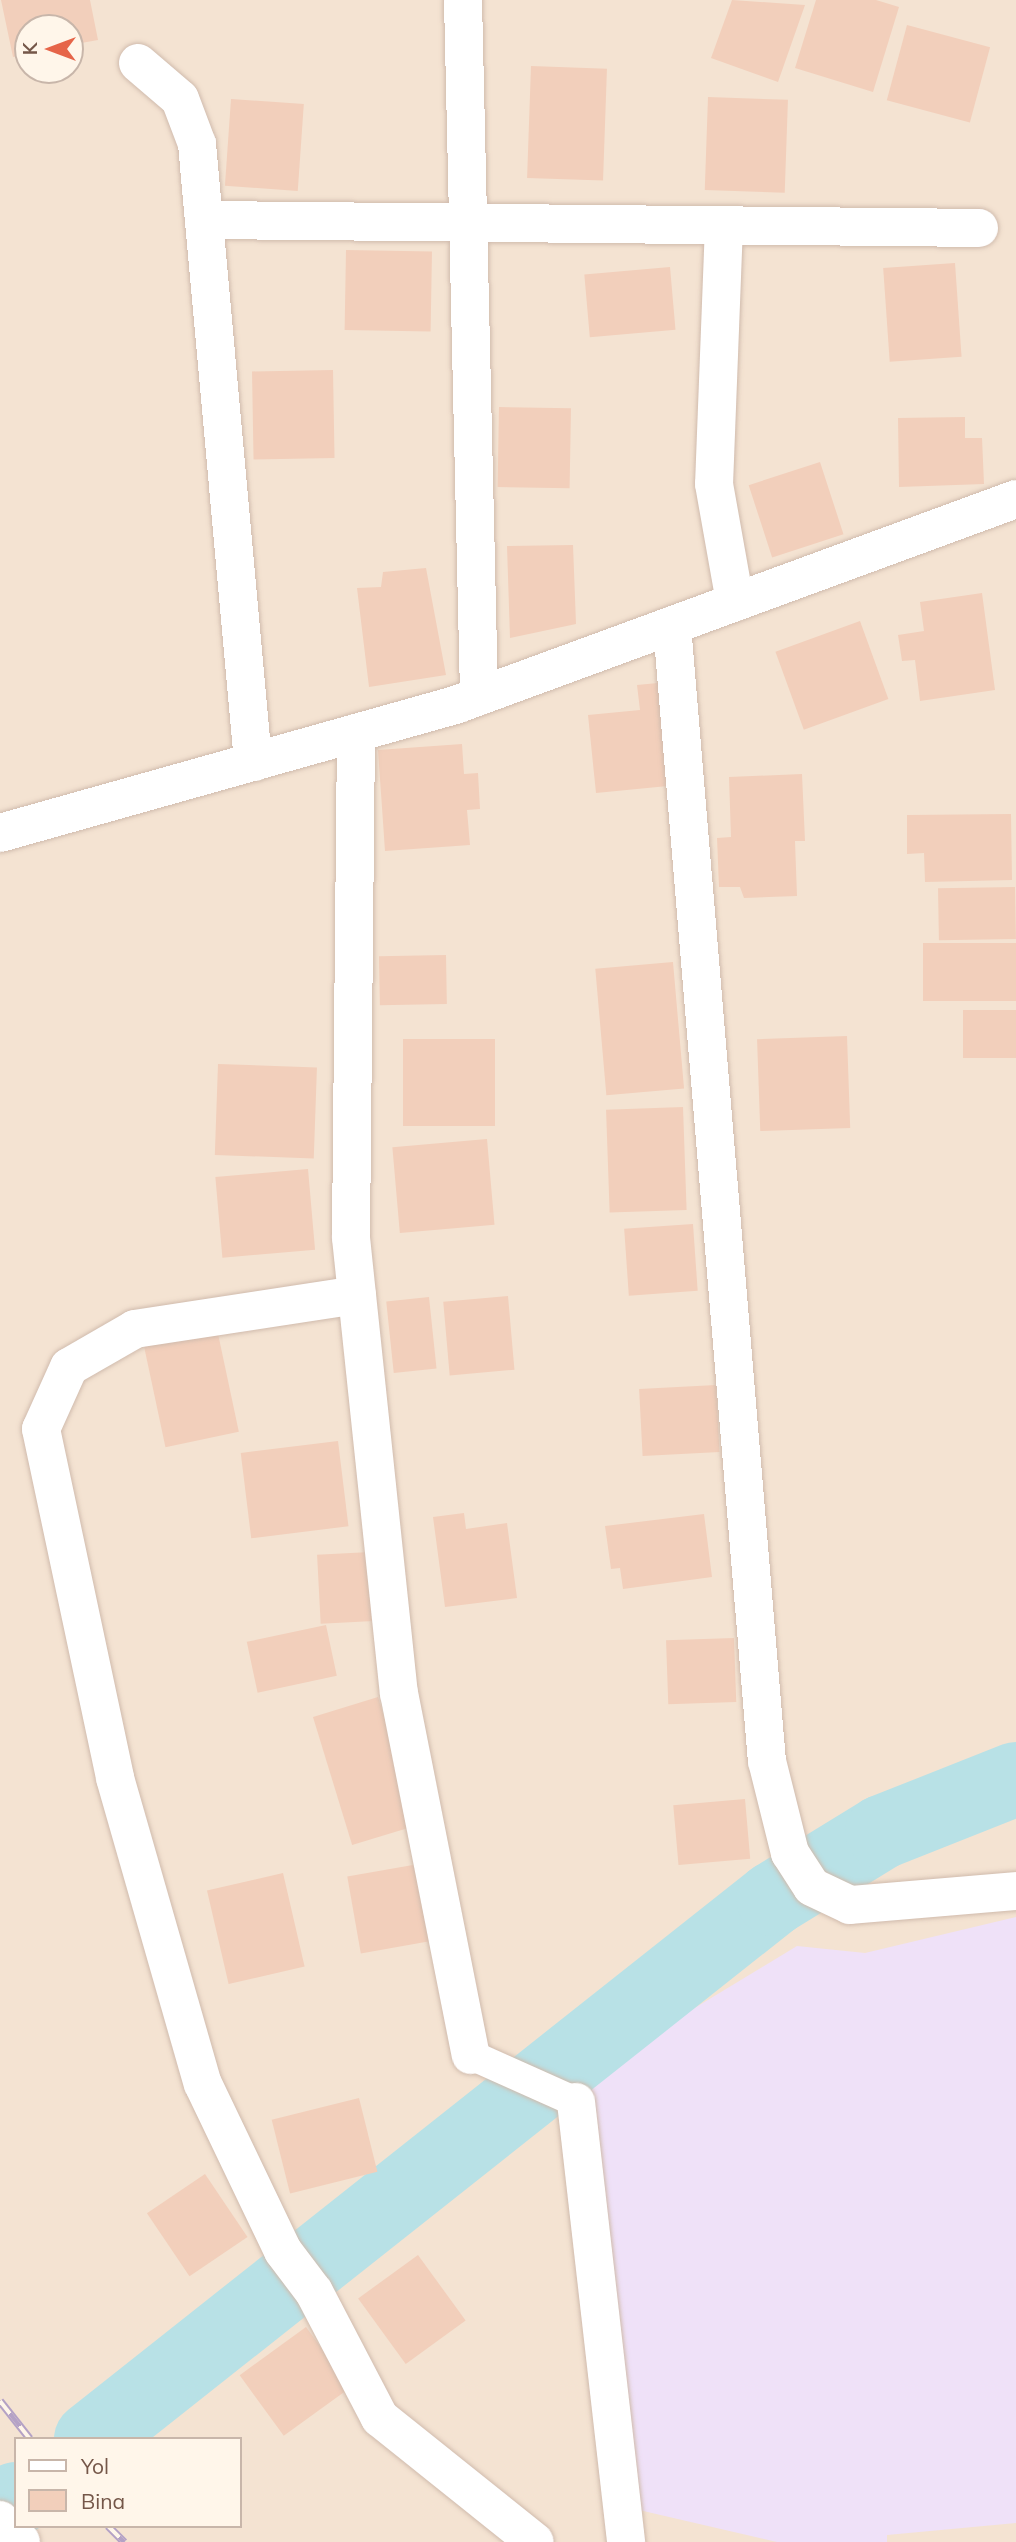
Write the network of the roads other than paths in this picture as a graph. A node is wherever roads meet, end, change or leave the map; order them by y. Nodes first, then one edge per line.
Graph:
1 (463, 0) edge
2 (138, 63) dead end
3 (208, 220) junction
4 (468, 222) junction
5 (724, 225) junction
6 (979, 228) dead end
7 (1016, 499) edge
8 (735, 602) junction
9 (672, 626) junction
10 (479, 696) junction
11 (356, 733) junction
12 (253, 762) junction
13 (0, 834) edge
14 (357, 1295) junction
15 (1016, 1891) edge
16 (471, 2055) joint
17 (576, 2102) joint
18 (0, 2520) edge
19 (21, 2542) edge
20 (535, 2542) edge
21 (626, 2542) edge

1 - 4 street
2 - 3 street
3 - 4 street
3 - 12 street
4 - 5 street
4 - 10 street
5 - 6 street
5 - 8 street
7 - 8 street
8 - 9 street
9 - 10 street
9 - 15 street
10 - 11 street
11 - 12 street
11 - 14 street
12 - 13 street
14 - 16 street
14 - 20 street
16 - 17 street
17 - 21 street
18 - 19 street

